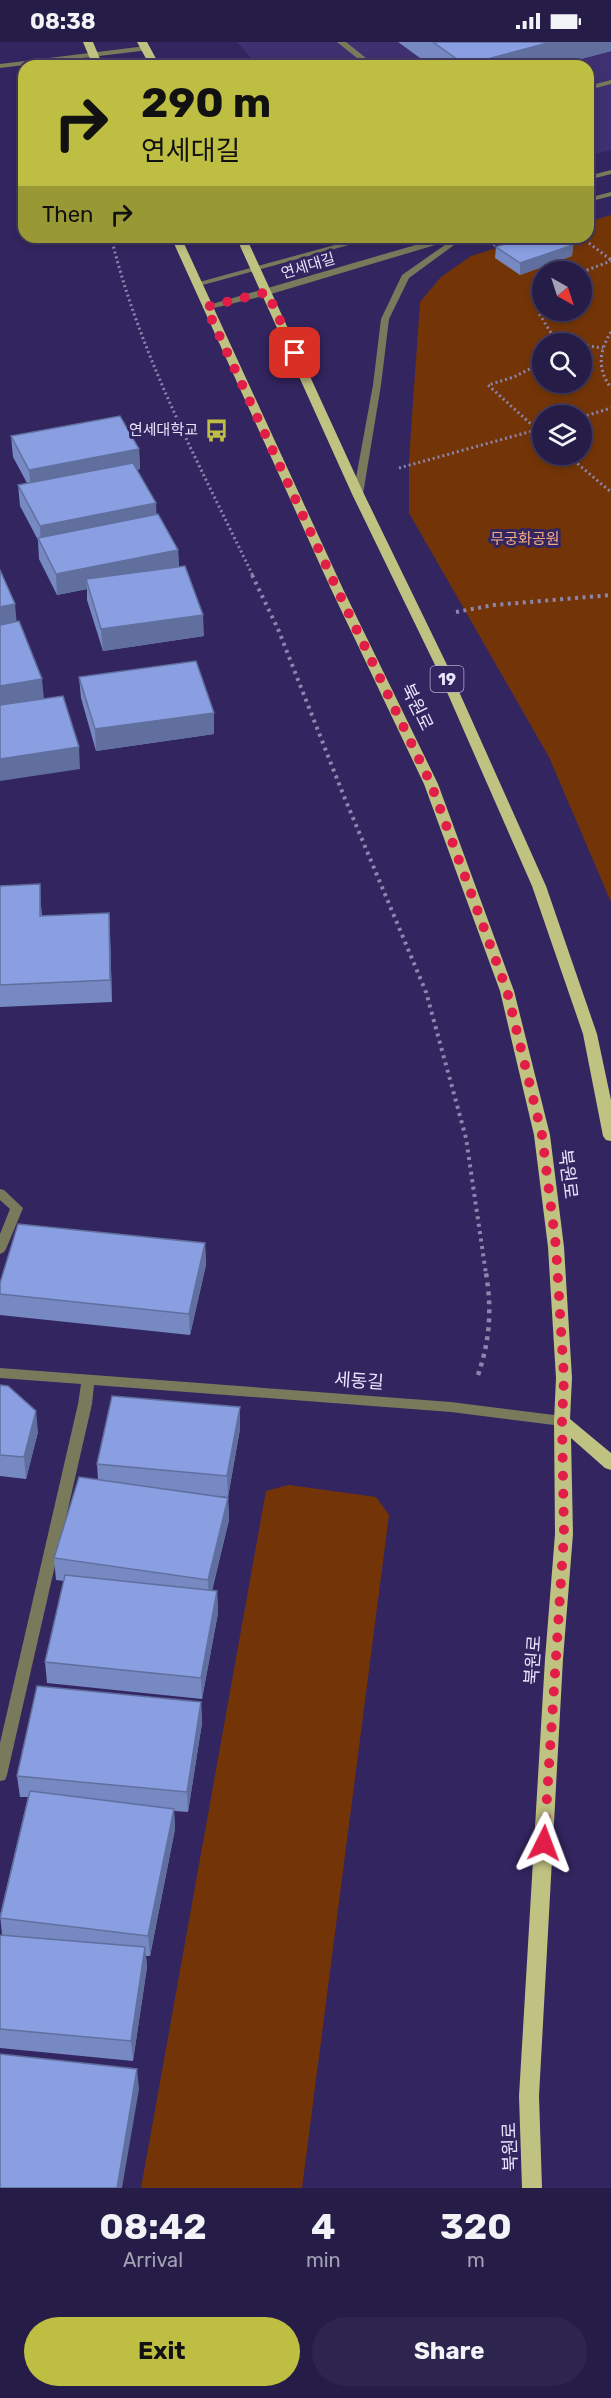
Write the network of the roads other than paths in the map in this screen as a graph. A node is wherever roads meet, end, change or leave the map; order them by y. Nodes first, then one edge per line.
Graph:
1 (88, 42) edge
2 (341, 42) edge
3 (144, 45) edge
4 (93, 55) junction
5 (51, 60) edge
6 (95, 60) edge
7 (152, 60) edge
8 (364, 60) edge
9 (18, 64) edge
10 (0, 66) edge
11 (611, 82) edge
12 (594, 86) edge
13 (611, 172) edge
14 (594, 176) edge
15 (611, 194) edge
16 (594, 198) edge
17 (179, 243) edge
18 (244, 243) edge
19 (352, 243) edge
20 (432, 243) edge
21 (451, 243) edge
22 (258, 269) junction
23 (196, 284) junction
24 (267, 292) junction
25 (206, 307) junction
26 (358, 494) junction
27 (611, 1136) edge
28 (0, 1193) edge
29 (0, 1249) edge
30 (0, 1372) edge
31 (88, 1381) junction
32 (562, 1421) junction
33 (611, 1462) edge
34 (0, 1775) edge
35 (532, 2188) edge

1 - 4 main road
2 - 8 street
3 - 4 street
3 - 7 main road
4 - 5 street
4 - 6 main road
9 - 10 street
11 - 12 street
13 - 14 street
15 - 16 street
17 - 23 main road, 북원로
18 - 22 main road, 19
19 - 22 street, 연세대길
20 - 24 street, 연세대길
21 - 26 street
22 - 23 street, 연세대길
22 - 24 main road, 19
23 - 25 main road, 북원로
24 - 25 street, 연세대길
24 - 26 main road, 19
25 - 32 main road, 북원로
26 - 27 main road, 19
28 - 29 street
30 - 31 street, 세동길
31 - 32 street, 세동길
31 - 34 street
32 - 33 main road
32 - 35 main road, 북원로

